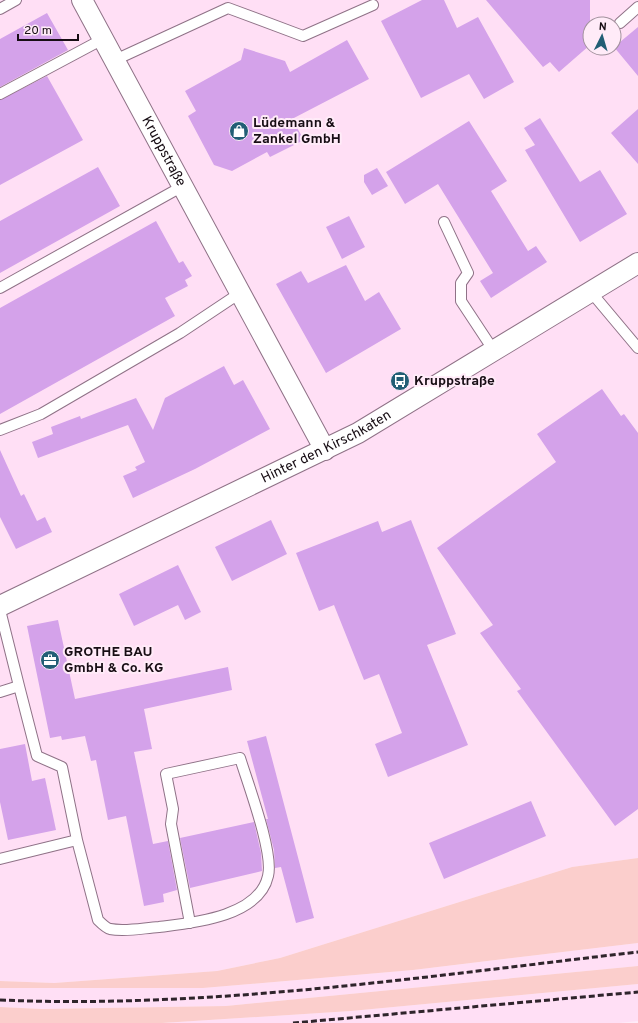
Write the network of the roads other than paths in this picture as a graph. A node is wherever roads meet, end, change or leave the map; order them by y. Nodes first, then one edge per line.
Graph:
1 (16, 0) edge
2 (82, 0) edge
3 (373, 5) dead end
4 (638, 7) edge
5 (0, 9) edge
6 (622, 21) edge
7 (103, 39) junction
8 (115, 60) junction
9 (0, 94) edge
10 (183, 186) junction
11 (444, 222) dead end
12 (638, 263) edge
13 (0, 288) edge
14 (591, 292) junction
15 (240, 293) junction
16 (638, 348) edge
17 (494, 351) junction
18 (0, 430) edge
19 (325, 450) junction
20 (0, 606) edge
21 (0, 610) edge
22 (19, 686) junction
23 (0, 692) edge
24 (77, 840) junction
25 (0, 859) edge
26 (190, 923) junction

1 - 5 lane
2 - 7 street, Kruppstraße
3 - 8 lane
4 - 6 lane
7 - 8 street, Kruppstraße
7 - 9 lane
8 - 10 street, Kruppstraße
10 - 13 lane
10 - 15 street, Kruppstraße
11 - 17 lane
12 - 14 street, Hinter den Kirschkaten
14 - 16 lane
14 - 17 street, Hinter den Kirschkaten
15 - 18 lane
15 - 19 street, Kruppstraße
17 - 19 street, Hinter den Kirschkaten
19 - 20 street, Hinter den Kirschkaten
21 - 22 lane
22 - 23 lane
22 - 24 lane
24 - 25 lane
24 - 26 lane
26 - 26 lane

